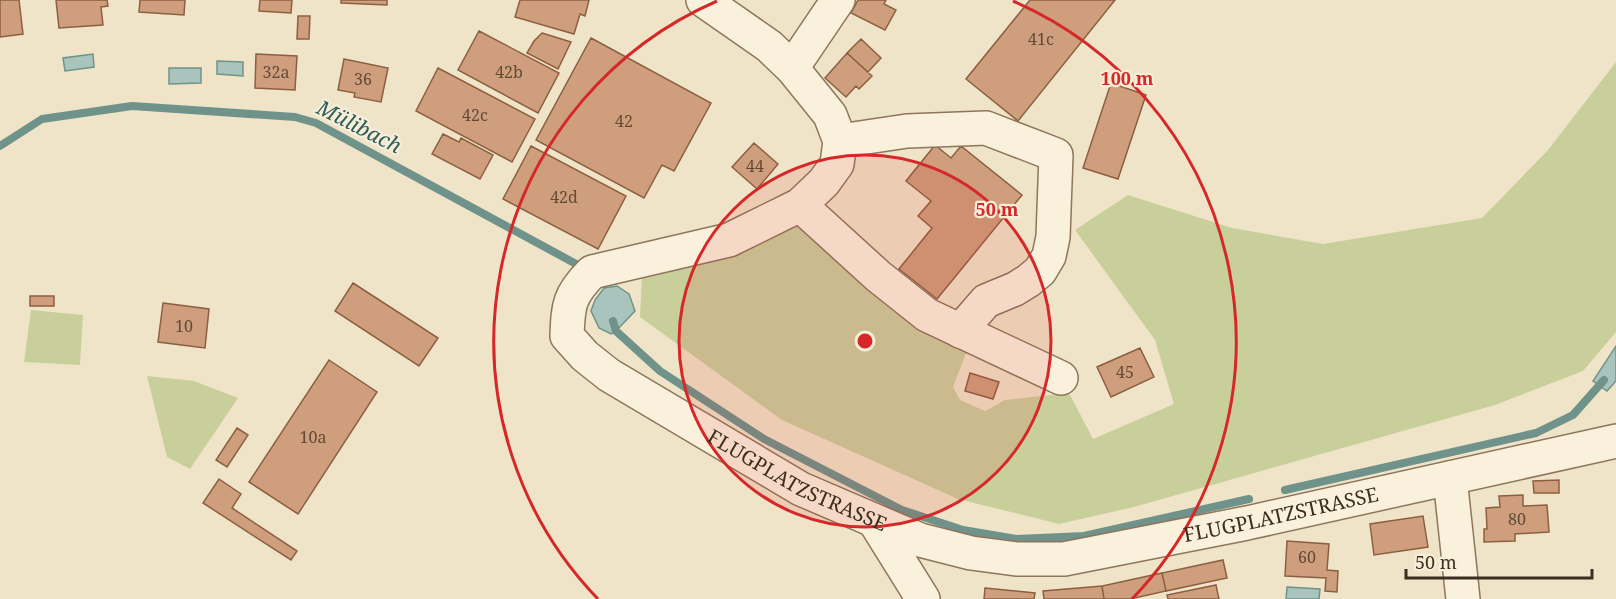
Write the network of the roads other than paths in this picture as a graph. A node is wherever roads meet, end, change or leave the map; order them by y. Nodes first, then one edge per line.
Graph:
1 (703, 0) edge
2 (838, 0) edge
3 (792, 68) junction
4 (840, 141) junction
5 (800, 205) junction
6 (960, 331) junction
7 (1060, 378) dead end
8 (1616, 441) edge
9 (1450, 478) junction
10 (874, 522) junction
11 (923, 599) edge
12 (1463, 599) edge

1 - 3 street
2 - 3 street
3 - 4 street
4 - 5 street, FLUGPLATZSTRASSE
4 - 6 street
5 - 6 street
5 - 10 street, FLUGPLATZSTRASSE
6 - 7 street
8 - 9 street, FLUGPLATZSTRASSE
9 - 10 street, FLUGPLATZSTRASSE
9 - 12 street
10 - 11 street

